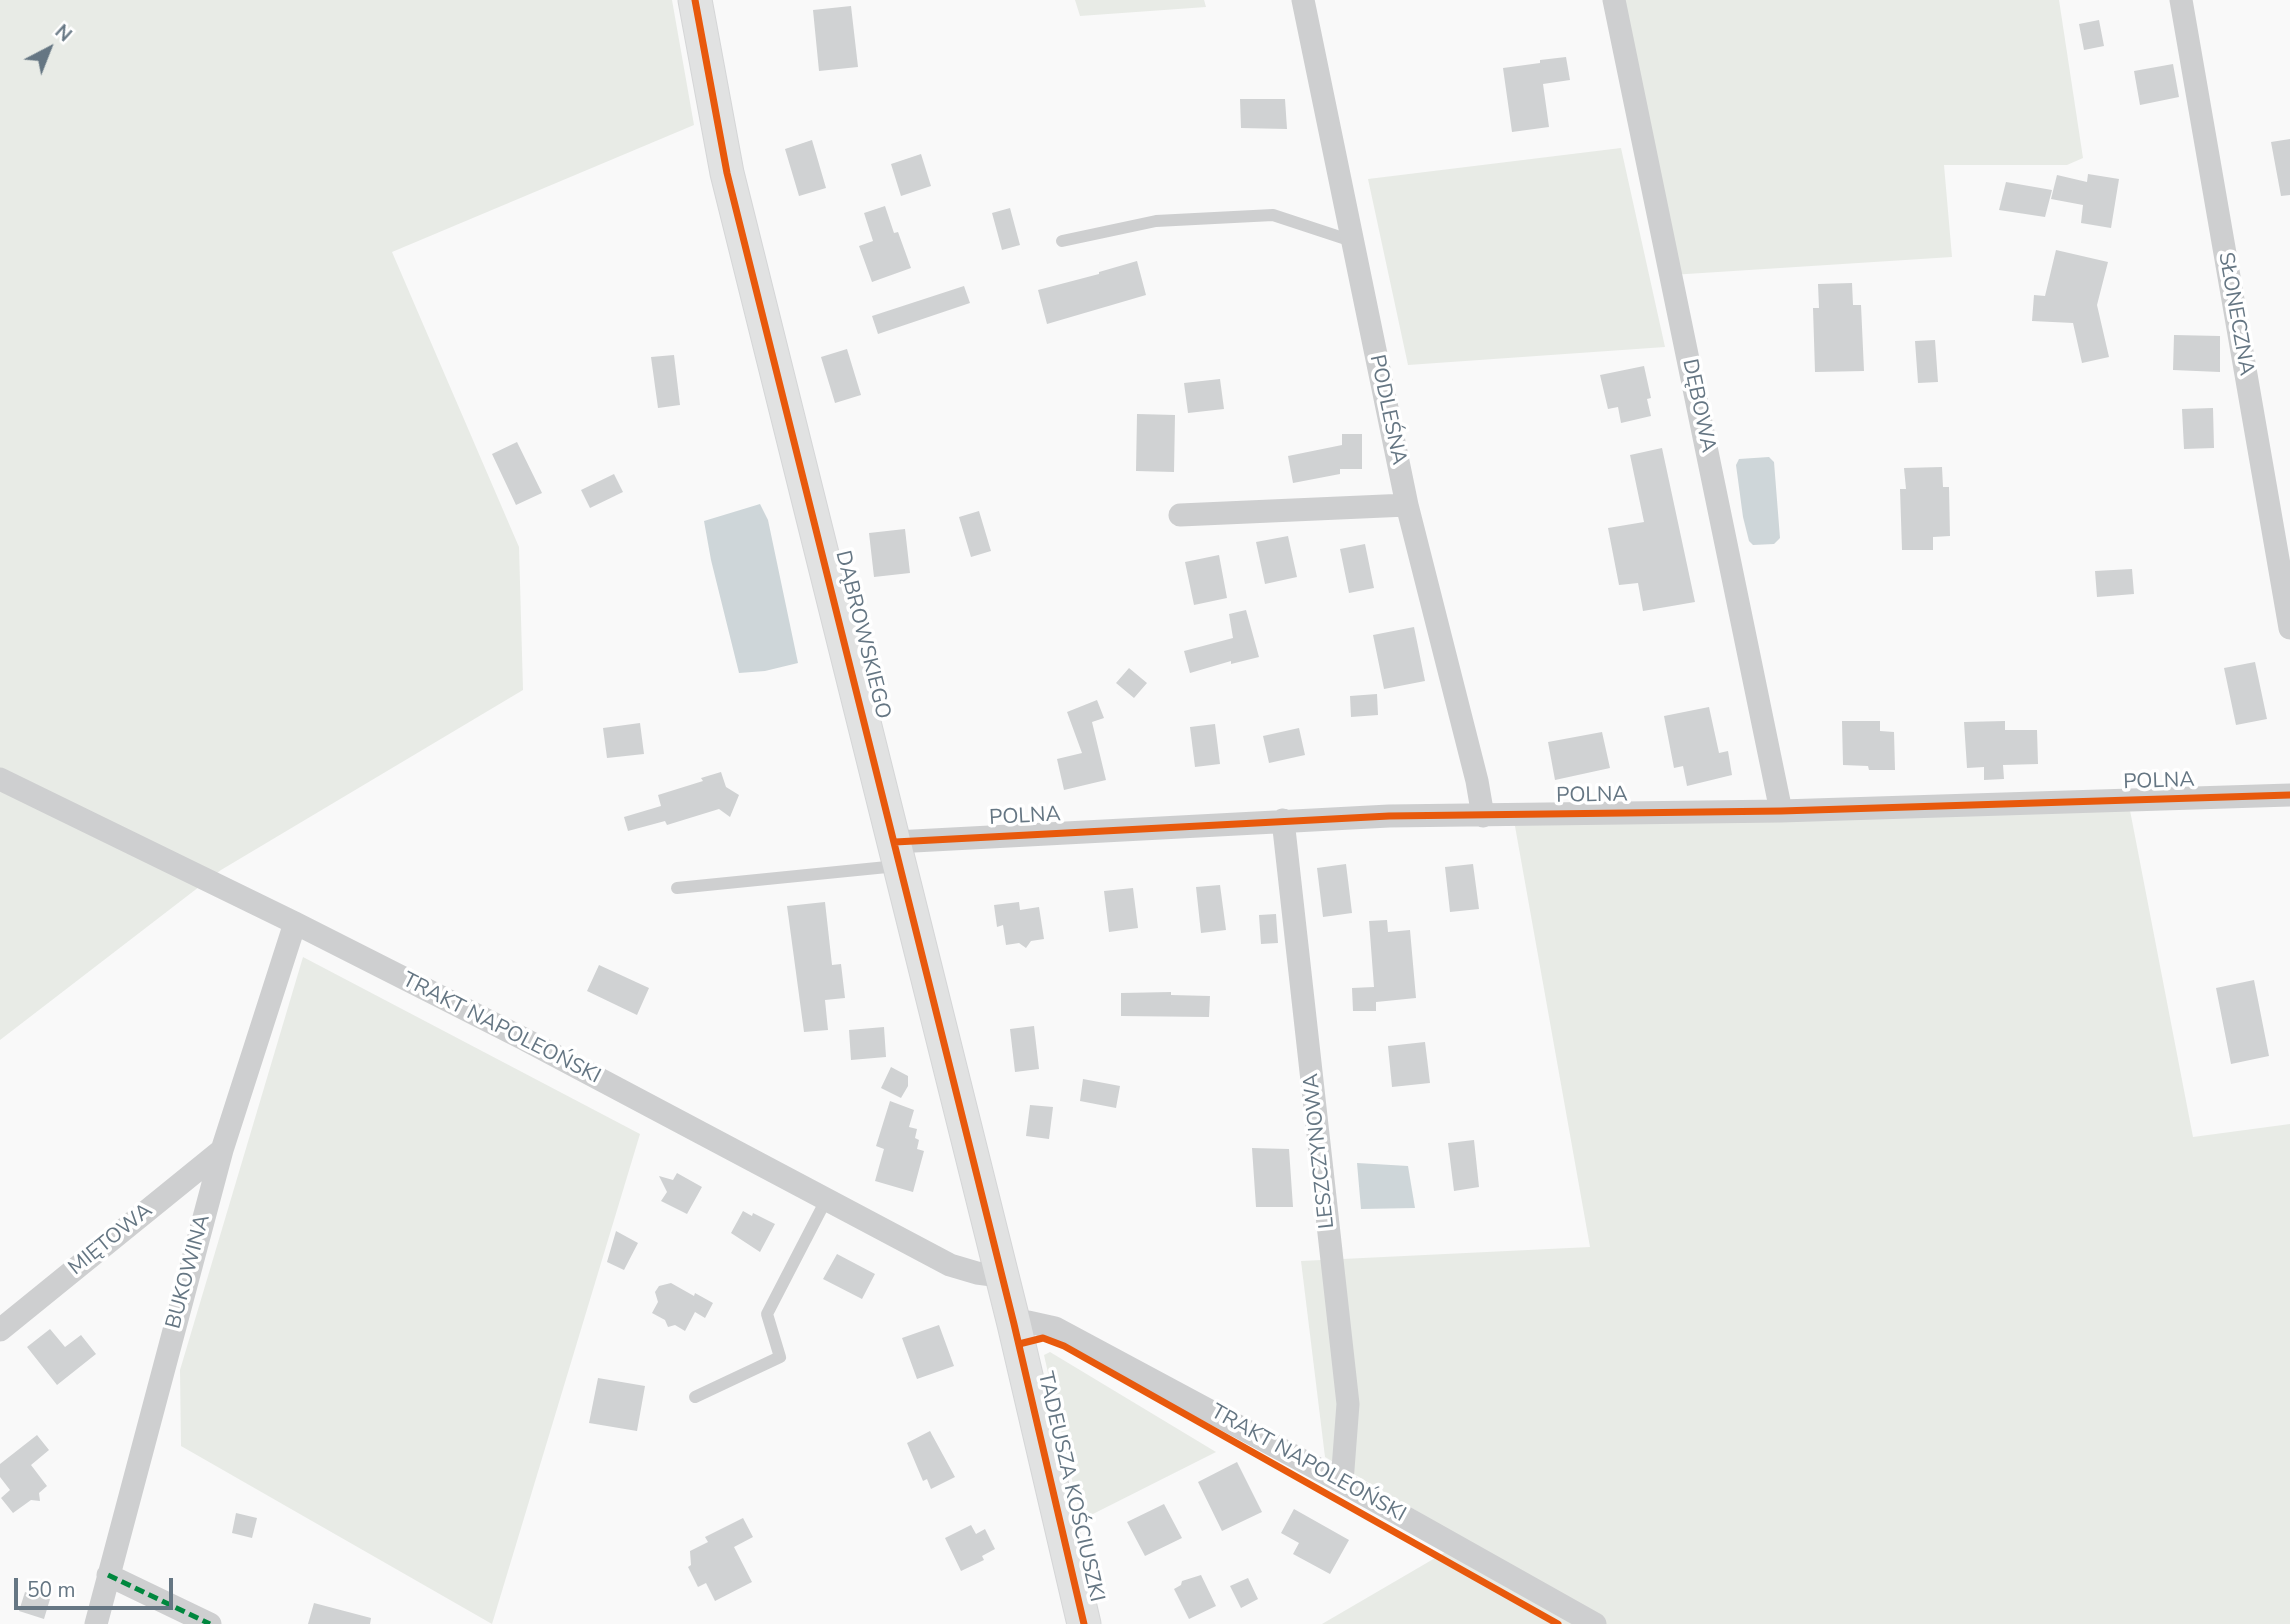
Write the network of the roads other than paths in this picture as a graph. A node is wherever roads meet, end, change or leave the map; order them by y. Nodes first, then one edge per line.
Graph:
1 (695, 0) edge
2 (1303, 0) edge
3 (1614, 0) edge
4 (2181, 0) edge
5 (1062, 241) dead end
6 (1352, 241) junction
7 (1407, 505) junction
8 (1180, 515) dead end
9 (2290, 628) edge
10 (0, 779) edge
11 (2290, 795) edge
12 (1781, 811) junction
13 (1483, 816) junction
14 (1283, 820) junction
15 (898, 854) junction
16 (677, 888) dead end
17 (295, 923) junction
18 (222, 1150) junction
19 (826, 1200) junction
20 (1000, 1276) junction
21 (1014, 1324) junction
22 (0, 1330) edge
23 (695, 1397) dead end
24 (1342, 1482) junction
25 (108, 1575) junction
26 (96, 1624) edge
27 (210, 1624) edge
28 (1084, 1624) edge
29 (1595, 1624) edge

1 - 15 street, DĄBROWSKIEGO
2 - 6 street, PODLEŚNA
3 - 12 street, DĘBOWA
4 - 9 street, SŁONECZNA
5 - 6 lane
6 - 7 street, PODLEŚNA
7 - 8 street
7 - 13 street, PODLEŚNA
10 - 17 street, TRAKT NAPOLEOŃSKI
11 - 12 street, POLNA
12 - 13 street, POLNA
13 - 14 street, POLNA
14 - 15 street, POLNA
14 - 24 street, LESZCZYNOWA
15 - 16 lane
15 - 20 street, DĄBROWSKIEGO
17 - 18 street, BUKOWINA
17 - 19 street, TRAKT NAPOLEOŃSKI
18 - 22 street, MIĘTOWA
18 - 25 street, BUKOWINA
19 - 20 street, TRAKT NAPOLEOŃSKI
19 - 23 lane
20 - 21 street, TADEUSZA KOŚCIUSZKI
21 - 24 street, TRAKT NAPOLEOŃSKI
21 - 28 street, TADEUSZA KOŚCIUSZKI
24 - 29 street, TRAKT NAPOLEOŃSKI
25 - 26 street, BUKOWINA
25 - 27 street

